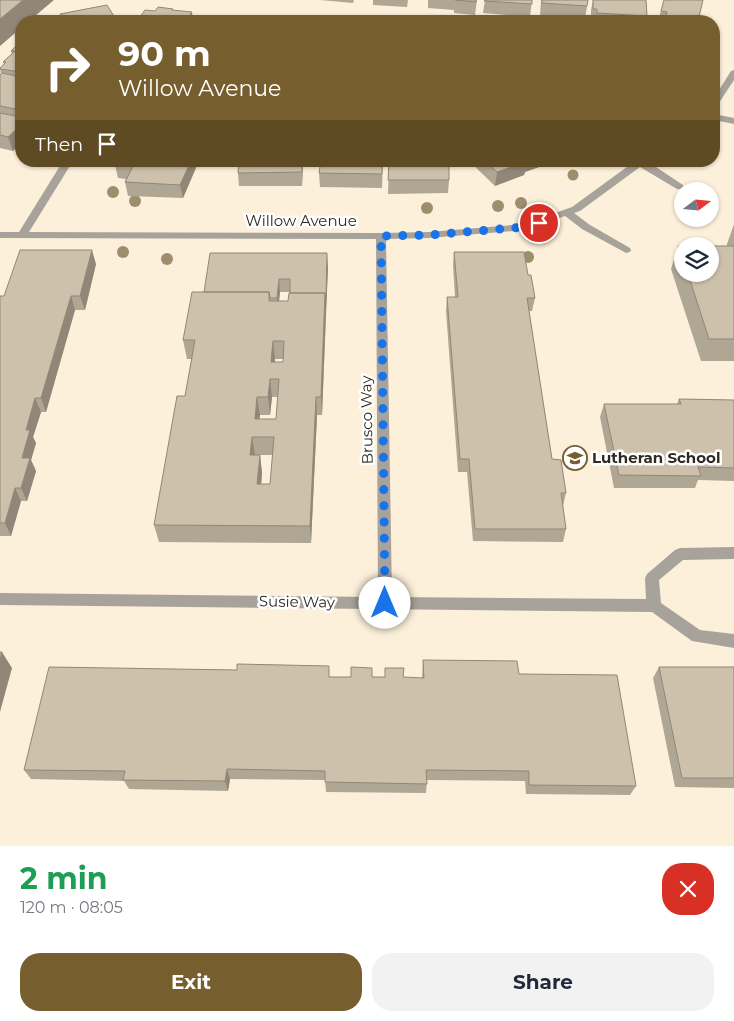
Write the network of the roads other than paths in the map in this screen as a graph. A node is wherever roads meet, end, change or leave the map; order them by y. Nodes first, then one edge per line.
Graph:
1 (734, 73) edge
2 (720, 95) edge
3 (720, 118) edge
4 (734, 121) edge
5 (64, 167) edge
6 (634, 167) edge
7 (649, 167) edge
8 (674, 183) edge
9 (567, 213) junction
10 (0, 235) edge
11 (22, 235) junction
12 (381, 236) junction
13 (626, 250) dead end
14 (734, 553) edge
15 (0, 599) edge
16 (385, 603) junction
17 (654, 606) junction
18 (734, 641) edge

1 - 2 street
3 - 4 street
5 - 11 street
6 - 9 street, Willow Avenue
7 - 8 street
9 - 12 street, Willow Avenue
9 - 13 street
10 - 11 street, Willow Avenue
11 - 12 street, Willow Avenue
12 - 16 street, Brusco Way
14 - 17 street
15 - 16 street, Susie Way
16 - 17 street, Susie Way
17 - 18 street

